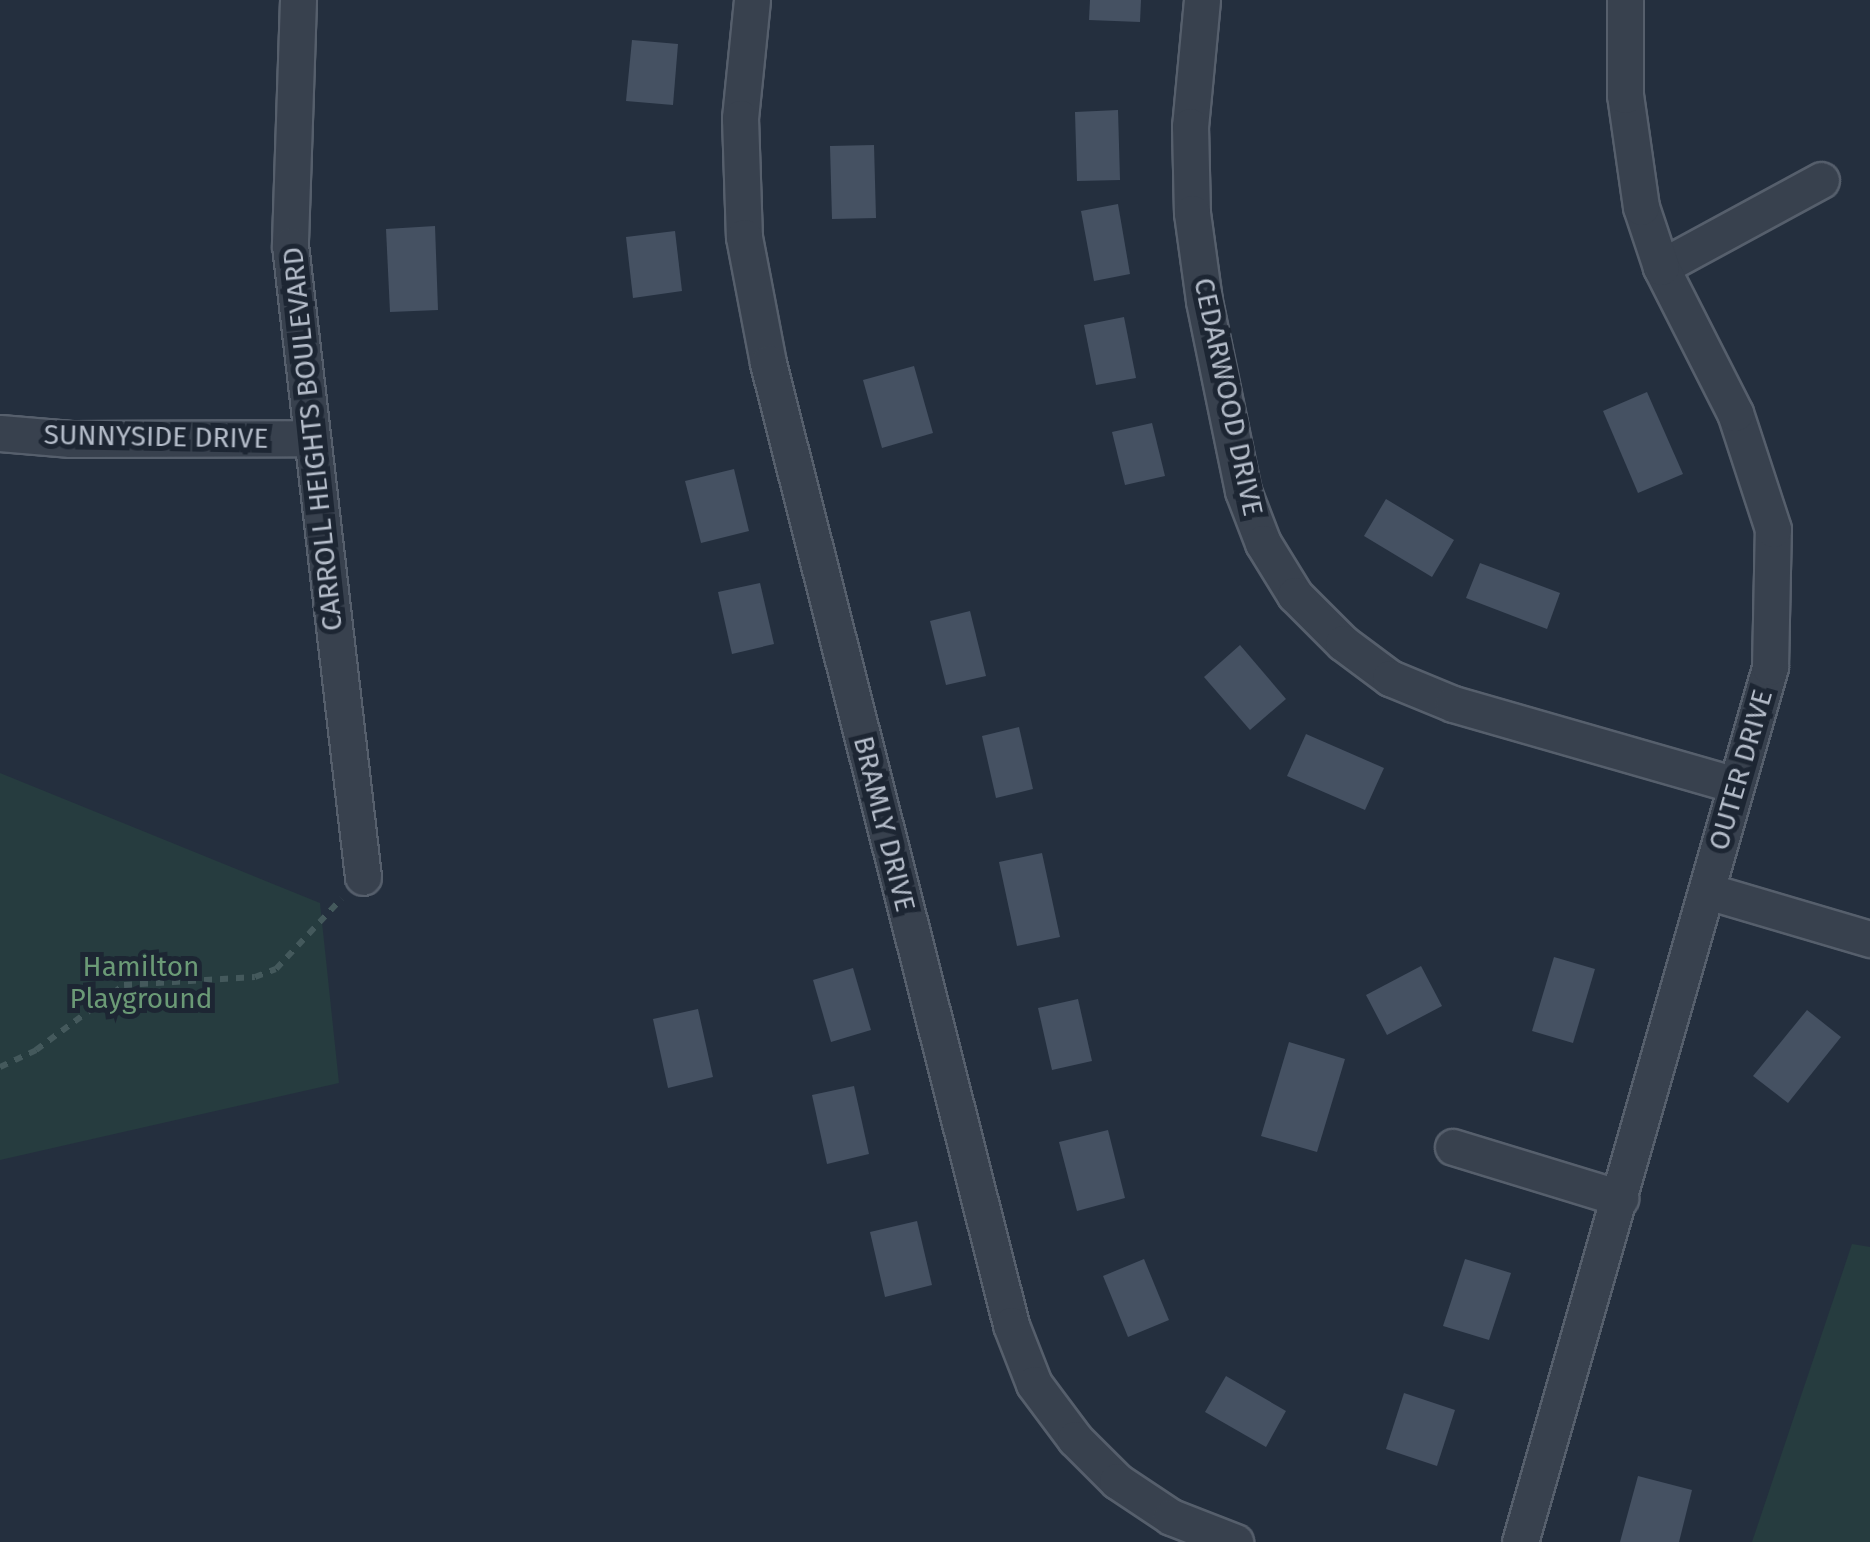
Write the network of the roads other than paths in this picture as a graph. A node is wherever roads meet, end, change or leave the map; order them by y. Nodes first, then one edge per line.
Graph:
1 (298, 0) edge
2 (752, 0) edge
3 (1202, 0) edge
4 (1625, 0) edge
5 (1821, 180) dead end
6 (1661, 267) junction
7 (0, 433) edge
8 (312, 438) junction
9 (1736, 785) junction
10 (363, 877) road end
11 (1707, 891) junction
12 (1870, 939) edge
13 (1453, 1146) dead end
14 (1620, 1198) junction
15 (1234, 1542) edge
16 (1520, 1542) edge

1 - 8 street, CARROLL HEIGHTS BOULEVARD
2 - 15 street, BRAMLY DRIVE
3 - 9 street, CEDARWOOD DRIVE
4 - 6 street, OUTER DRIVE
5 - 6 street
6 - 9 street, OUTER DRIVE
7 - 8 street, SUNNYSIDE DRIVE
8 - 10 street, CARROLL HEIGHTS BOULEVARD
9 - 11 street, OUTER DRIVE
11 - 12 street
11 - 14 street, OUTER DRIVE
13 - 14 street
14 - 16 street, OUTER DRIVE

